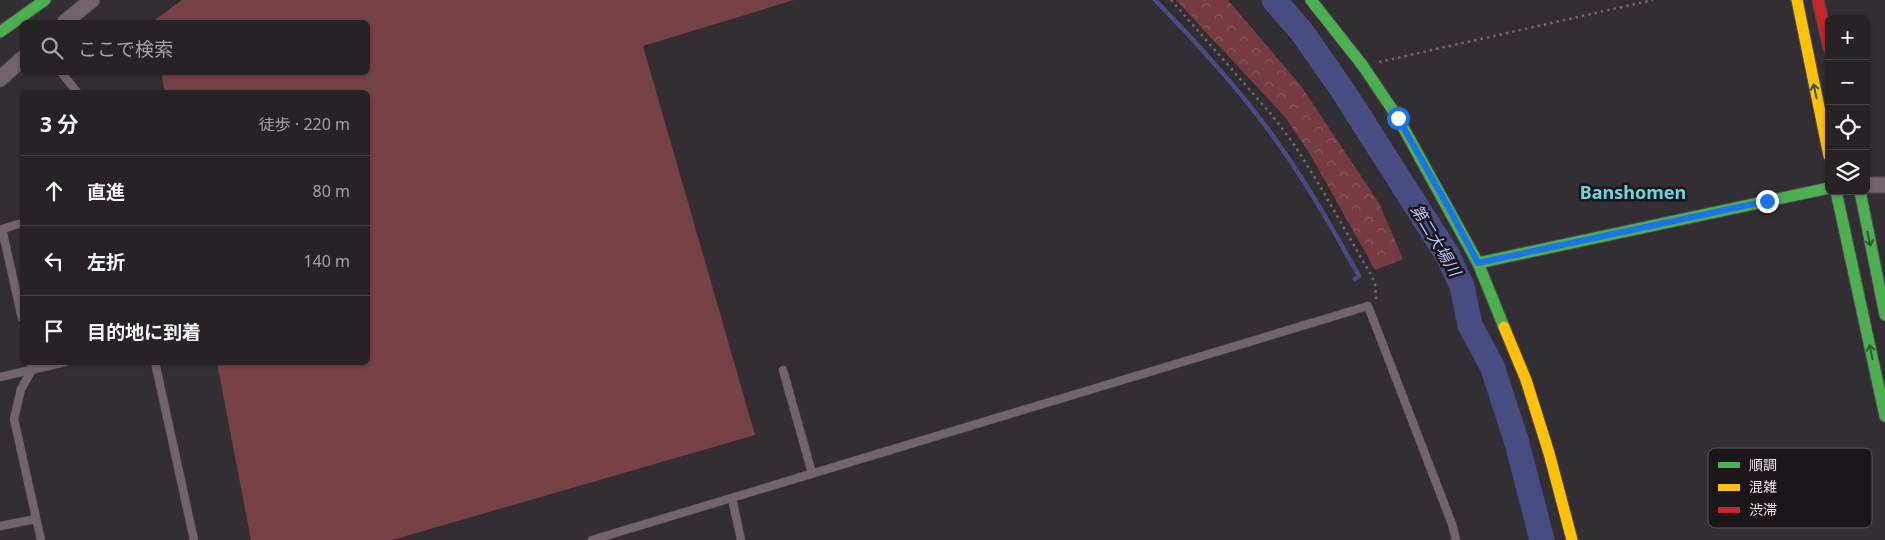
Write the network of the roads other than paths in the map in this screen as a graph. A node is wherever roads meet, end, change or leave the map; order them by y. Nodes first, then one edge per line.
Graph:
1 (45, 0) edge
2 (92, 0) edge
3 (1311, 0) edge
4 (1796, 0) edge
5 (1818, 0) edge
6 (67, 20) edge
7 (1825, 31) edge
8 (0, 32) edge
9 (20, 61) edge
10 (63, 75) edge
11 (0, 78) edge
12 (75, 90) edge
13 (1828, 150) edge
14 (1870, 185) edge
15 (1885, 185) edge
16 (1825, 189) edge
17 (1837, 195) edge
18 (1861, 195) edge
19 (20, 224) edge
20 (1, 229) edge
21 (1478, 263) junction
22 (20, 310) edge
23 (1885, 315) edge
24 (156, 365) edge
25 (31, 366) edge
26 (783, 370) dead end
27 (0, 377) edge
28 (1885, 416) edge
29 (812, 473) junction
30 (732, 498) junction
31 (36, 519) junction
32 (0, 526) edge
33 (41, 540) edge
34 (194, 540) edge
35 (592, 540) edge
36 (741, 540) edge
37 (1456, 540) edge
38 (1572, 540) edge

1 - 8 main road
2 - 6 street
3 - 21 main road
13 -> 4 main road
5 - 7 main road
9 - 11 street
10 - 12 lane
14 - 15 street
16 - 21 main road
28 -> 17 main road
18 -> 23 main road
19 - 20 lane
20 - 22 lane
21 - 38 main road
24 - 34 lane
25 - 27 lane
25 - 31 lane
26 - 29 lane
29 - 30 lane
29 - 37 lane
30 - 35 lane
30 - 36 lane
31 - 32 lane
31 - 33 lane

